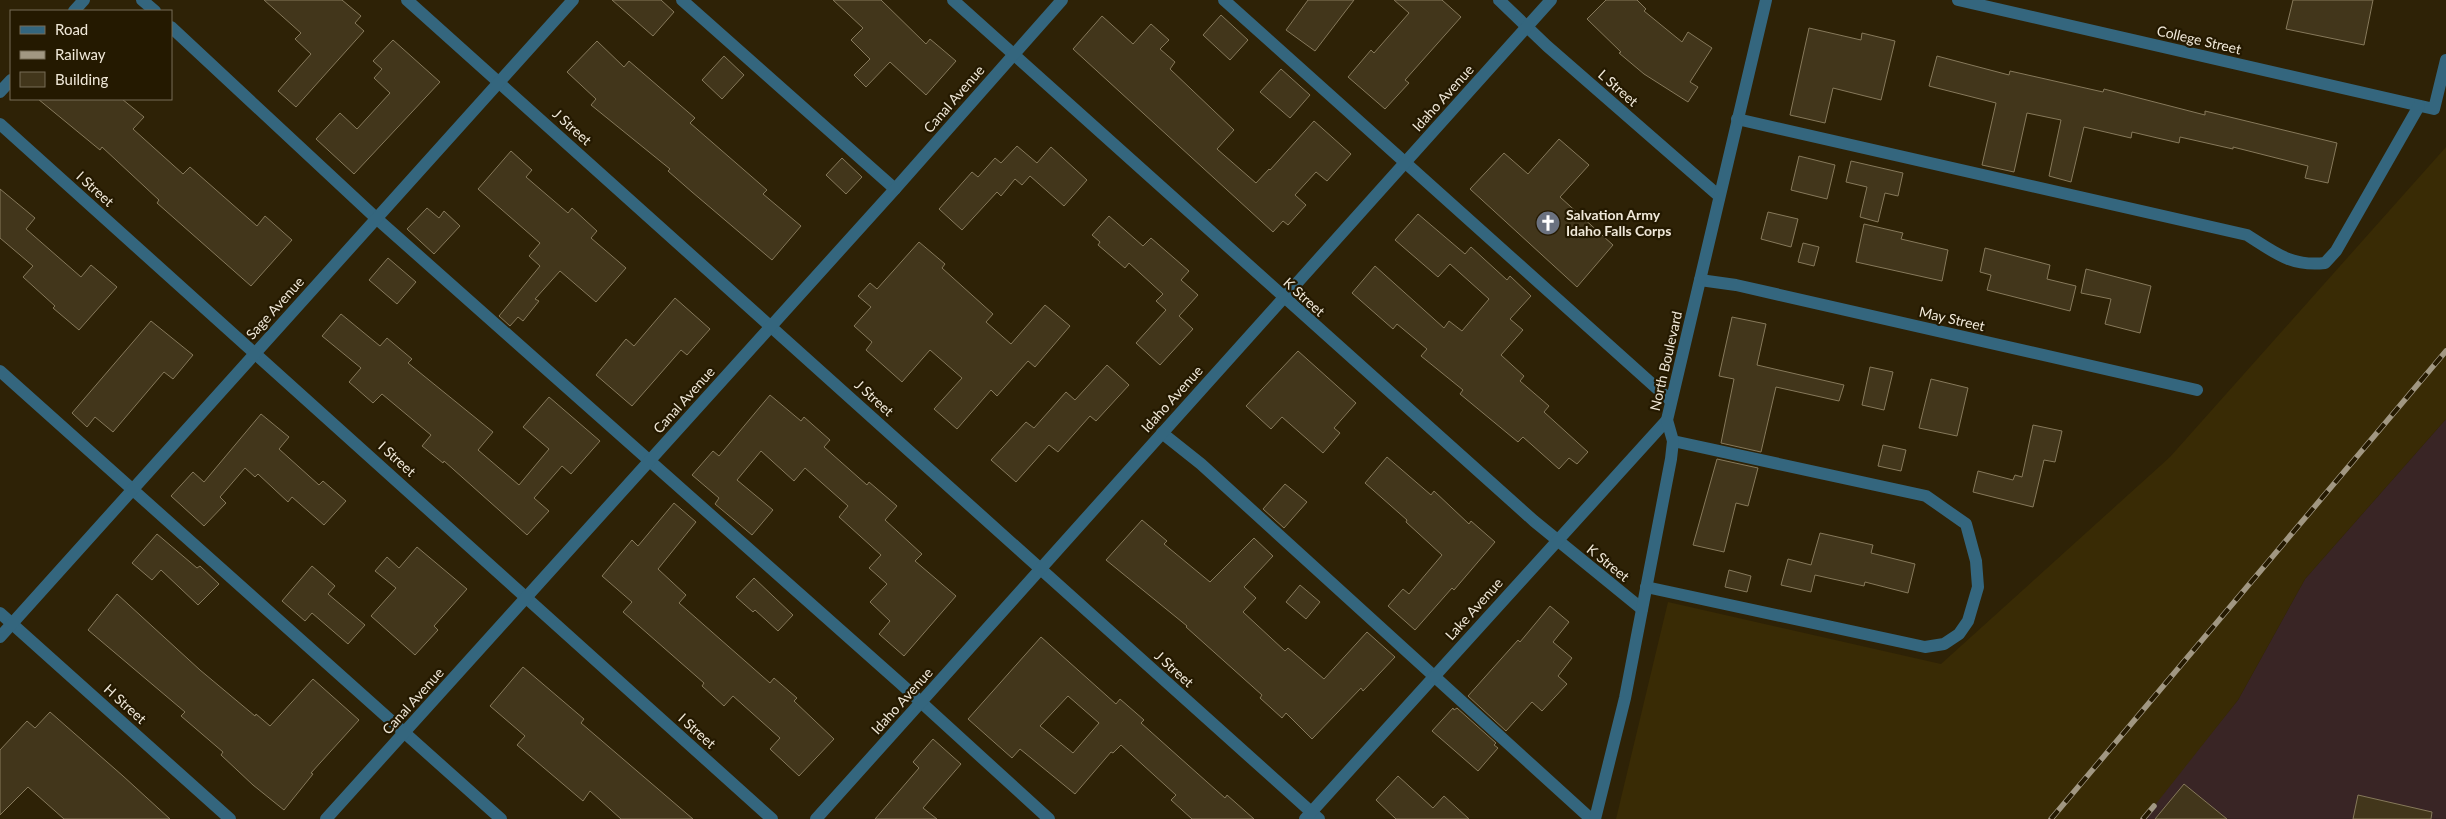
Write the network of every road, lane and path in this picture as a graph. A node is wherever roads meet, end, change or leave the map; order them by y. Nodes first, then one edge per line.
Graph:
1 (84, 0) edge
2 (142, 0) edge
3 (407, 0) edge
4 (574, 0) edge
5 (682, 0) edge
6 (953, 0) edge
7 (1062, 0) edge
8 (1224, 0) edge
9 (1499, 0) edge
10 (1551, 0) edge
11 (1766, 0) edge
12 (1958, 0) edge
13 (75, 10) edge
14 (153, 10) edge
15 (1527, 26) junction
16 (172, 28) edge
17 (1013, 54) junction
18 (2446, 60) edge
19 (10, 81) edge
20 (498, 82) junction
21 (0, 92) edge
22 (2419, 106) junction
23 (1737, 118) junction
24 (0, 124) edge
25 (1406, 163) junction
26 (895, 189) junction
27 (1719, 196) junction
28 (376, 218) junction
29 (1700, 280) junction
30 (1284, 298) junction
31 (772, 326) junction
32 (256, 352) junction
33 (0, 371) edge
34 (2197, 390) dead end
35 (1671, 401) junction
36 (1667, 420) junction
37 (1162, 433) junction
38 (1672, 441) junction
39 (649, 462) junction
40 (133, 488) junction
41 (1556, 540) junction
42 (1040, 569) junction
43 (1646, 587) junction
44 (527, 597) junction
45 (1642, 609) junction
46 (0, 613) edge
47 (12, 623) junction
48 (0, 637) edge
49 (1434, 675) junction
50 (921, 703) junction
51 (404, 732) junction
52 (1312, 817) edge
53 (230, 819) edge
54 (326, 819) edge
55 (501, 819) edge
56 (772, 819) edge
57 (816, 819) edge
58 (1049, 819) edge
59 (1593, 819) edge

1 - 13 street
2 - 14 street
3 - 20 street, J Street
4 - 20 street, Sage Avenue
5 - 26 street
6 - 17 street, K Street
7 - 17 street, Canal Avenue
8 - 25 street
9 - 15 street, L Street
10 - 15 street, Idaho Avenue
11 - 23 street, North Boulevard
12 - 22 street, College Street
15 - 25 street, Idaho Avenue
15 - 27 street, L Street
16 - 28 street
17 - 26 street, Canal Avenue
17 - 30 street, K Street
18 - 22 street, College Street
19 - 21 street
20 - 28 street, Sage Avenue
20 - 31 street, J Street
22 - 23 street
23 - 27 street, North Boulevard
24 - 32 street, I Street
25 - 30 street, Idaho Avenue
25 - 35 street
26 - 31 street, Canal Avenue
27 - 29 street, North Boulevard
28 - 32 street, Sage Avenue
28 - 39 street
29 - 34 street, May Street
29 - 35 street, North Boulevard
30 - 37 street, Idaho Avenue
30 - 41 street, K Street
31 - 39 street, Canal Avenue
31 - 42 street, J Street
32 - 40 street, Sage Avenue
32 - 44 street, I Street
33 - 40 street
35 - 36 street, North Boulevard
36 - 38 street, North Boulevard
36 - 41 street, Lake Avenue
37 - 42 street, Idaho Avenue
37 - 49 street
38 - 43 street, North Boulevard
38 - 43 street
39 - 44 street, Canal Avenue
39 - 50 street
40 - 47 street, Sage Avenue
40 - 51 street
41 - 45 street, K Street
41 - 49 street, Lake Avenue
42 - 50 street, Idaho Avenue
42 - 52 street, J Street
43 - 45 street, North Boulevard
44 - 51 street, Canal Avenue
44 - 56 street, I Street
45 - 59 street, North Boulevard
46 - 47 street, H Street
47 - 48 street, Sage Avenue
47 - 53 street, H Street
49 - 52 street, Lake Avenue
49 - 59 street
50 - 57 street, Idaho Avenue
50 - 58 street
51 - 54 street, Canal Avenue
51 - 55 street

